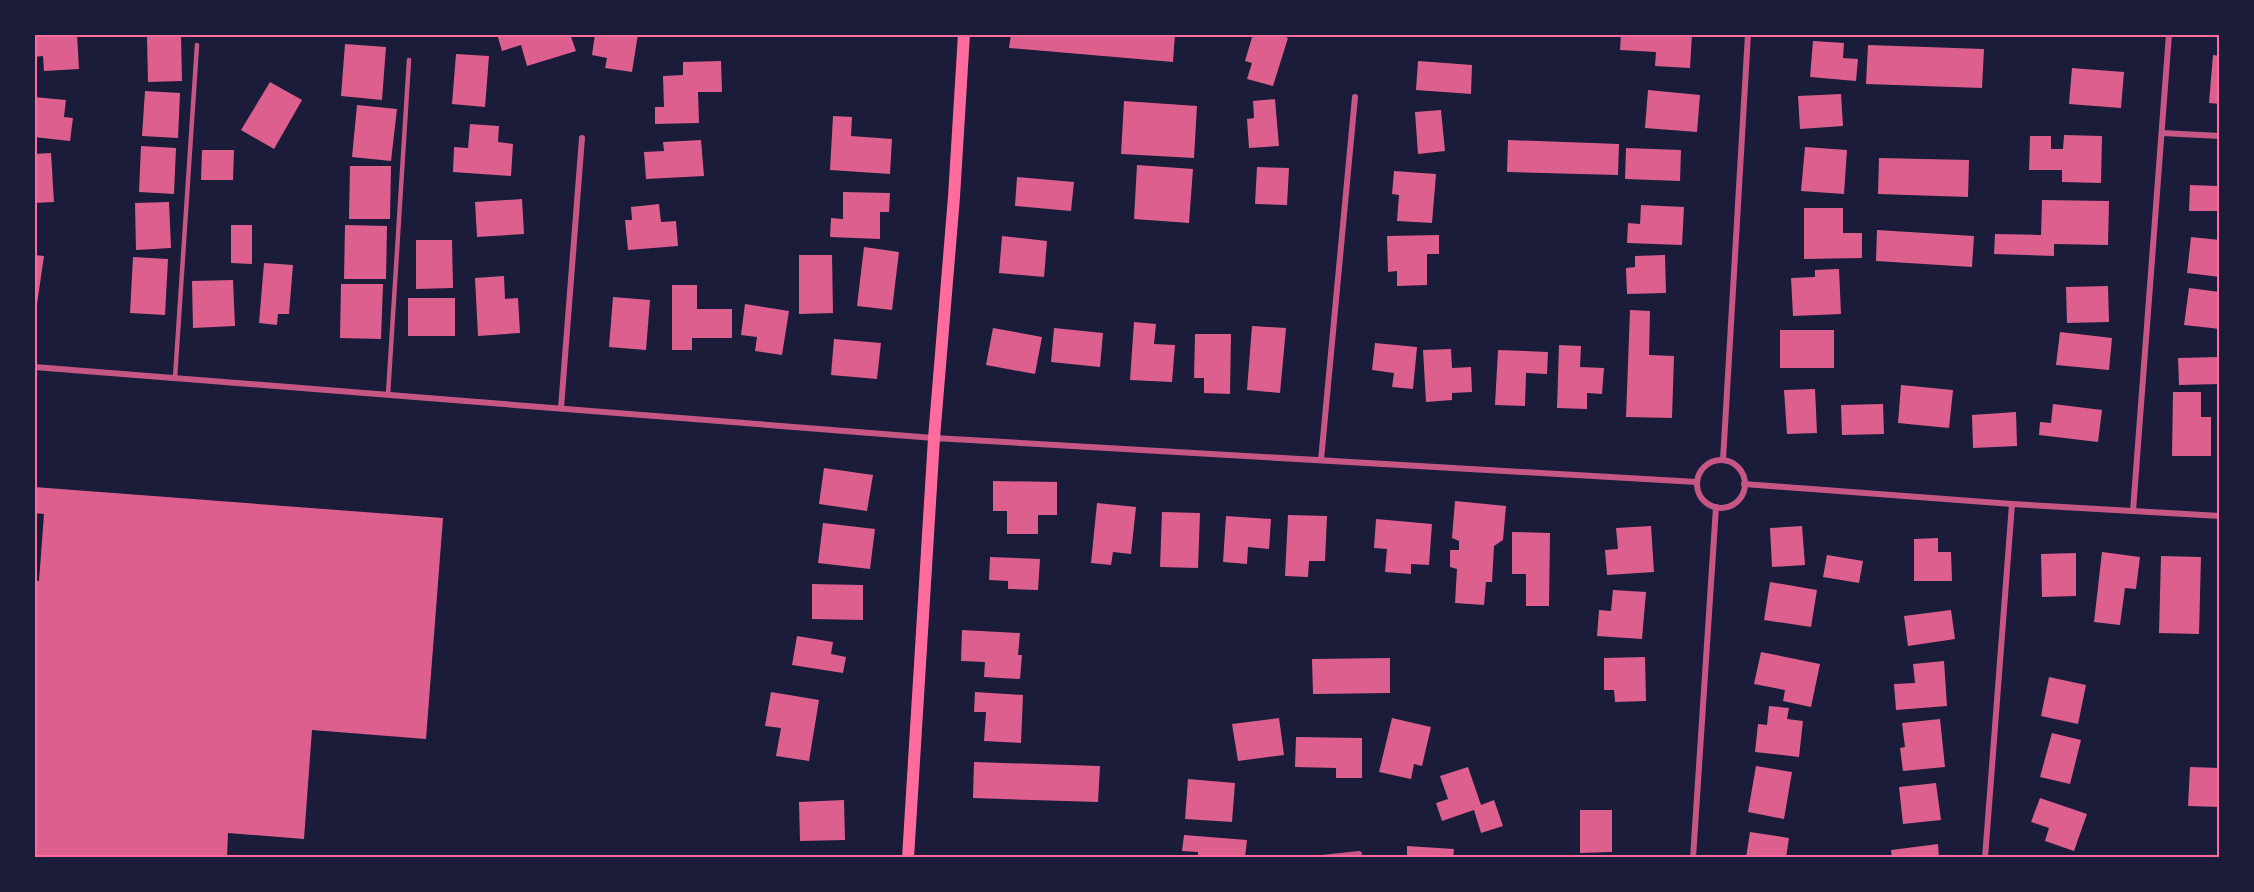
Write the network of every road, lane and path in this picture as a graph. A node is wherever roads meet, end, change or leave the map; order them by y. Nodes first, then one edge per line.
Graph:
1 (964, 34) edge
2 (1748, 34) edge
3 (2169, 34) edge
4 (197, 45) dead end
5 (409, 60) dead end
6 (1355, 97) dead end
7 (2162, 133) junction
8 (2220, 136) edge
9 (582, 138) dead end
10 (34, 367) edge
11 (175, 378) junction
12 (388, 395) junction
13 (561, 408) junction
14 (934, 438) junction
15 (1321, 460) junction
16 (1723, 460) junction
17 (1697, 482) junction
18 (1744, 484) junction
19 (2012, 504) junction
20 (1716, 507) junction
21 (2133, 511) junction
22 (2220, 516) edge
23 (1359, 854) dead end
24 (908, 858) edge
25 (1321, 858) edge
26 (1693, 858) edge
27 (1985, 858) edge

1 - 14 main road
2 - 16 street
3 - 7 street
4 - 11 lane
5 - 12 lane
6 - 15 street
7 - 8 street
7 - 21 street
9 - 13 street
10 - 11 street
11 - 12 street
12 - 13 street
13 - 14 street
14 - 15 street
14 - 24 main road
15 - 17 street
16 - 17 street
16 - 18 street
17 - 20 street
18 - 19 street
18 - 20 street
19 - 21 street
19 - 27 street
20 - 26 street
21 - 22 street
23 - 25 street

